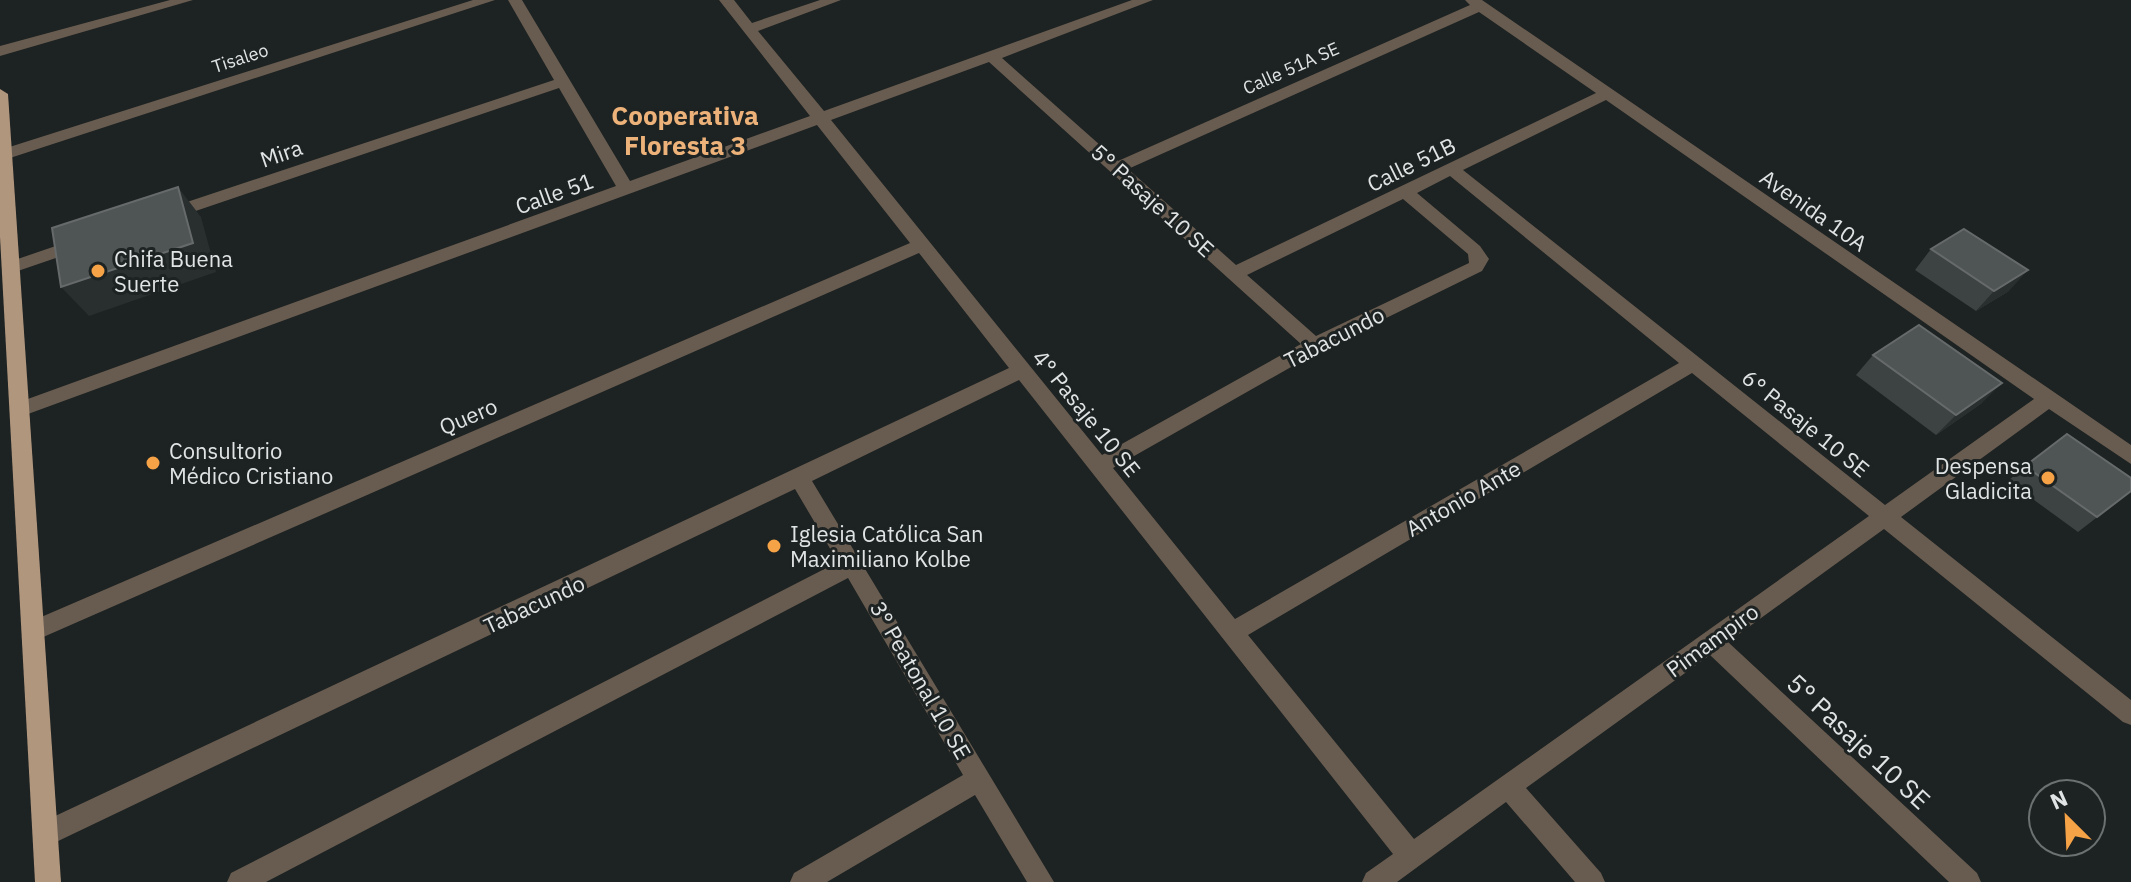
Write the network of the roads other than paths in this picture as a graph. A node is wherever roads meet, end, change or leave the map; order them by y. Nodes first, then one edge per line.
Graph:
1 (186, 0) edge
2 (488, 0) edge
3 (515, 0) edge
4 (726, 0) edge
5 (834, 0) edge
6 (1146, 0) edge
7 (1476, 3) edge
8 (749, 29) junction
9 (0, 51) edge
10 (992, 57) junction
11 (563, 82) junction
12 (0, 94) edge
13 (1607, 94) junction
14 (821, 119) junction
15 (4, 154) junction
16 (1118, 167) junction
17 (1451, 169) junction
18 (627, 190) junction
19 (1404, 191) junction
20 (146, 222) edge
21 (102, 237) edge
22 (921, 245) junction
23 (12, 267) junction
24 (1235, 273) junction
25 (1314, 345) junction
26 (1694, 363) junction
27 (1022, 370) junction
28 (2049, 399) junction
29 (21, 409) junction
30 (2131, 456) edge
31 (1099, 466) junction
32 (799, 478) junction
33 (1885, 516) junction
34 (853, 565) junction
35 (33, 631) junction
36 (1232, 632) junction
37 (1711, 641) junction
38 (2131, 714) edge
39 (979, 779) junction
40 (1508, 786) junction
41 (45, 834) junction
42 (1411, 856) junction
43 (48, 882) edge
44 (240, 882) edge
45 (803, 882) edge
46 (1041, 882) edge
47 (1375, 882) edge
48 (1592, 882) edge
49 (1968, 882) edge

1 - 9 street
2 - 15 street, Tisaleo
3 - 11 street
4 - 8 street, 4° Pasaje 10 SE
5 - 8 street
6 - 10 street, Calle 51
7 - 13 street, Avenida 10A
7 - 16 street, Calle 51A SE
8 - 14 street, 4° Pasaje 10 SE
10 - 14 street, Calle 51
10 - 16 street, 5° Pasaje 10 SE
11 - 18 street
11 - 20 street, Mira
12 - 15 main road
13 - 17 street, Calle 51B
13 - 28 street, Avenida 10A
14 - 18 street, Calle 51
14 - 22 street, 4° Pasaje 10 SE
15 - 23 main road
16 - 24 street, 5° Pasaje 10 SE
17 - 19 street, Calle 51B
17 - 26 street, 6° Pasaje 10 SE
18 - 29 street, Calle 51
19 - 24 street, Calle 51B
19 - 25 street, Tabacundo
21 - 23 street
22 - 27 street, 4° Pasaje 10 SE
22 - 35 street, Quero
23 - 29 main road
24 - 25 street, 5° Pasaje 10 SE
25 - 31 street, Tabacundo
26 - 33 street, 6° Pasaje 10 SE
26 - 36 street, Antonio Ante
27 - 31 street, 4° Pasaje 10 SE
27 - 32 street, Tabacundo
28 - 30 street, Avenida 10A
28 - 33 street, Pimampiro
29 - 35 main road
31 - 36 street, 4° Pasaje 10 SE
32 - 34 street, 3° Peatonal 10 SE
32 - 41 street, Tabacundo
33 - 37 street, Pimampiro
33 - 38 street, 6° Pasaje 10 SE
34 - 39 street, 3° Peatonal 10 SE
34 - 44 street
35 - 41 main road
36 - 42 street, 4° Pasaje 10 SE
37 - 40 street, Pimampiro
37 - 49 street, 5° Pasaje 10 SE
39 - 45 street
39 - 46 street, 3° Peatonal 10 SE
40 - 42 street, Pimampiro
40 - 48 street
41 - 43 main road
42 - 47 street, Pimampiro

